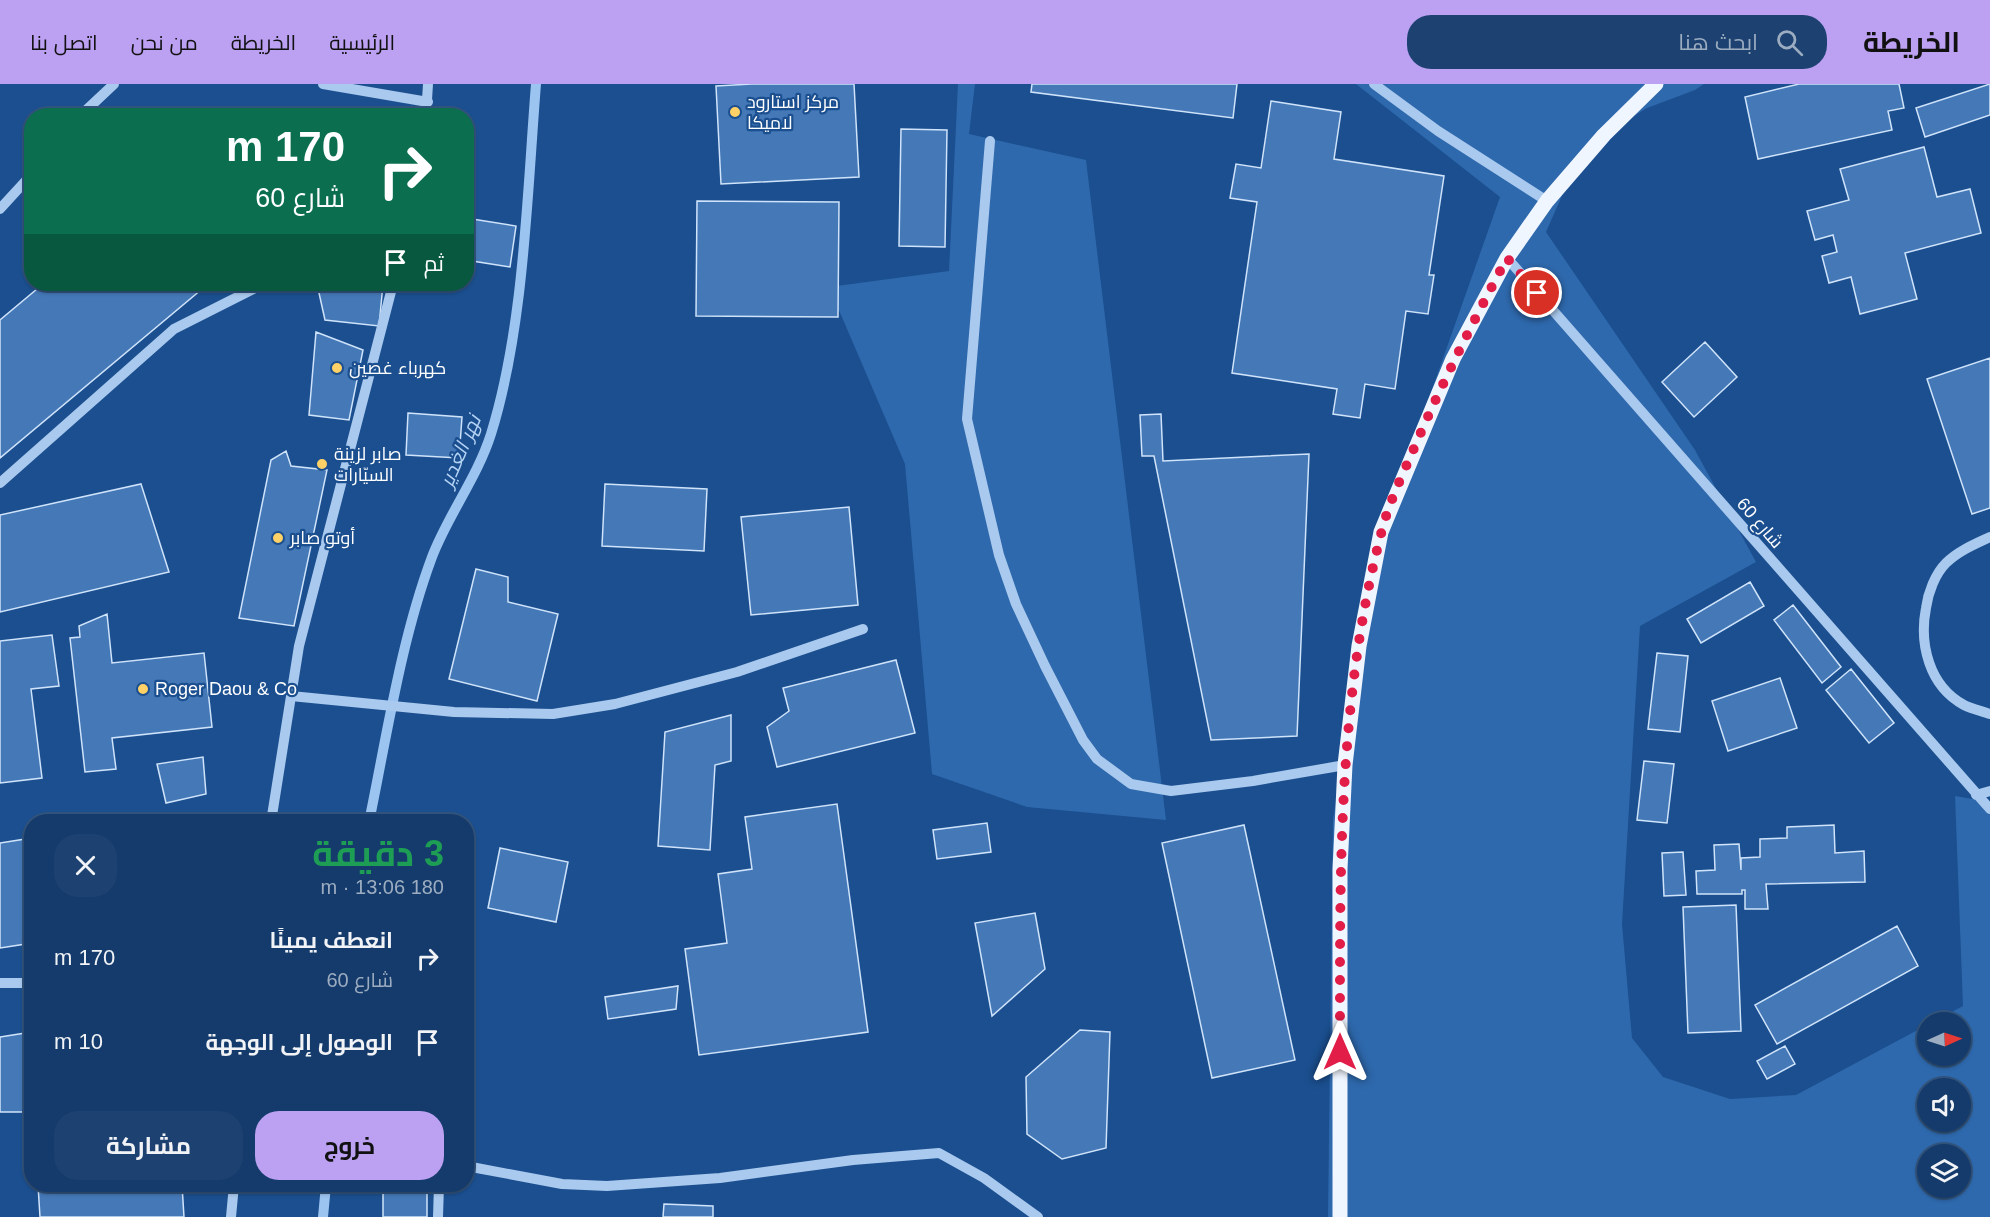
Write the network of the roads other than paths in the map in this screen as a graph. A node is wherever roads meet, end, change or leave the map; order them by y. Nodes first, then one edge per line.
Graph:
1 (114, 84) edge
2 (323, 84) edge
3 (428, 84) edge
4 (1374, 84) edge
5 (1656, 84) edge
6 (428, 102) junction
7 (88, 108) edge
8 (427, 108) edge
9 (990, 141) dead end
10 (24, 183) edge
11 (1547, 201) junction
12 (0, 209) edge
13 (1507, 258) junction
14 (249, 291) edge
15 (391, 291) edge
16 (0, 483) edge
17 (1990, 537) edge
18 (863, 629) dead end
19 (291, 696) junction
20 (1990, 714) edge
21 (1345, 765) junction
22 (1990, 791) edge
23 (1976, 795) junction
24 (1990, 809) edge
25 (272, 814) edge
26 (0, 982) edge
27 (24, 983) edge
28 (474, 1168) edge
29 (233, 1192) edge
30 (438, 1192) edge
31 (231, 1217) edge
32 (438, 1217) edge
33 (1038, 1217) edge
34 (1340, 1217) edge

1 - 7 street
2 - 6 street
3 - 6 street
4 - 11 street
5 - 11 main road
6 - 8 street
9 - 21 street
10 - 12 street
11 - 13 main road
13 - 21 main road
13 - 23 street, شارع 60
14 - 16 street
15 - 19 street
17 - 20 street
18 - 19 street
19 - 25 street
21 - 34 main road
22 - 23 street
23 - 24 street, شارع 60
26 - 27 street
28 - 33 street
29 - 31 street
30 - 32 street

